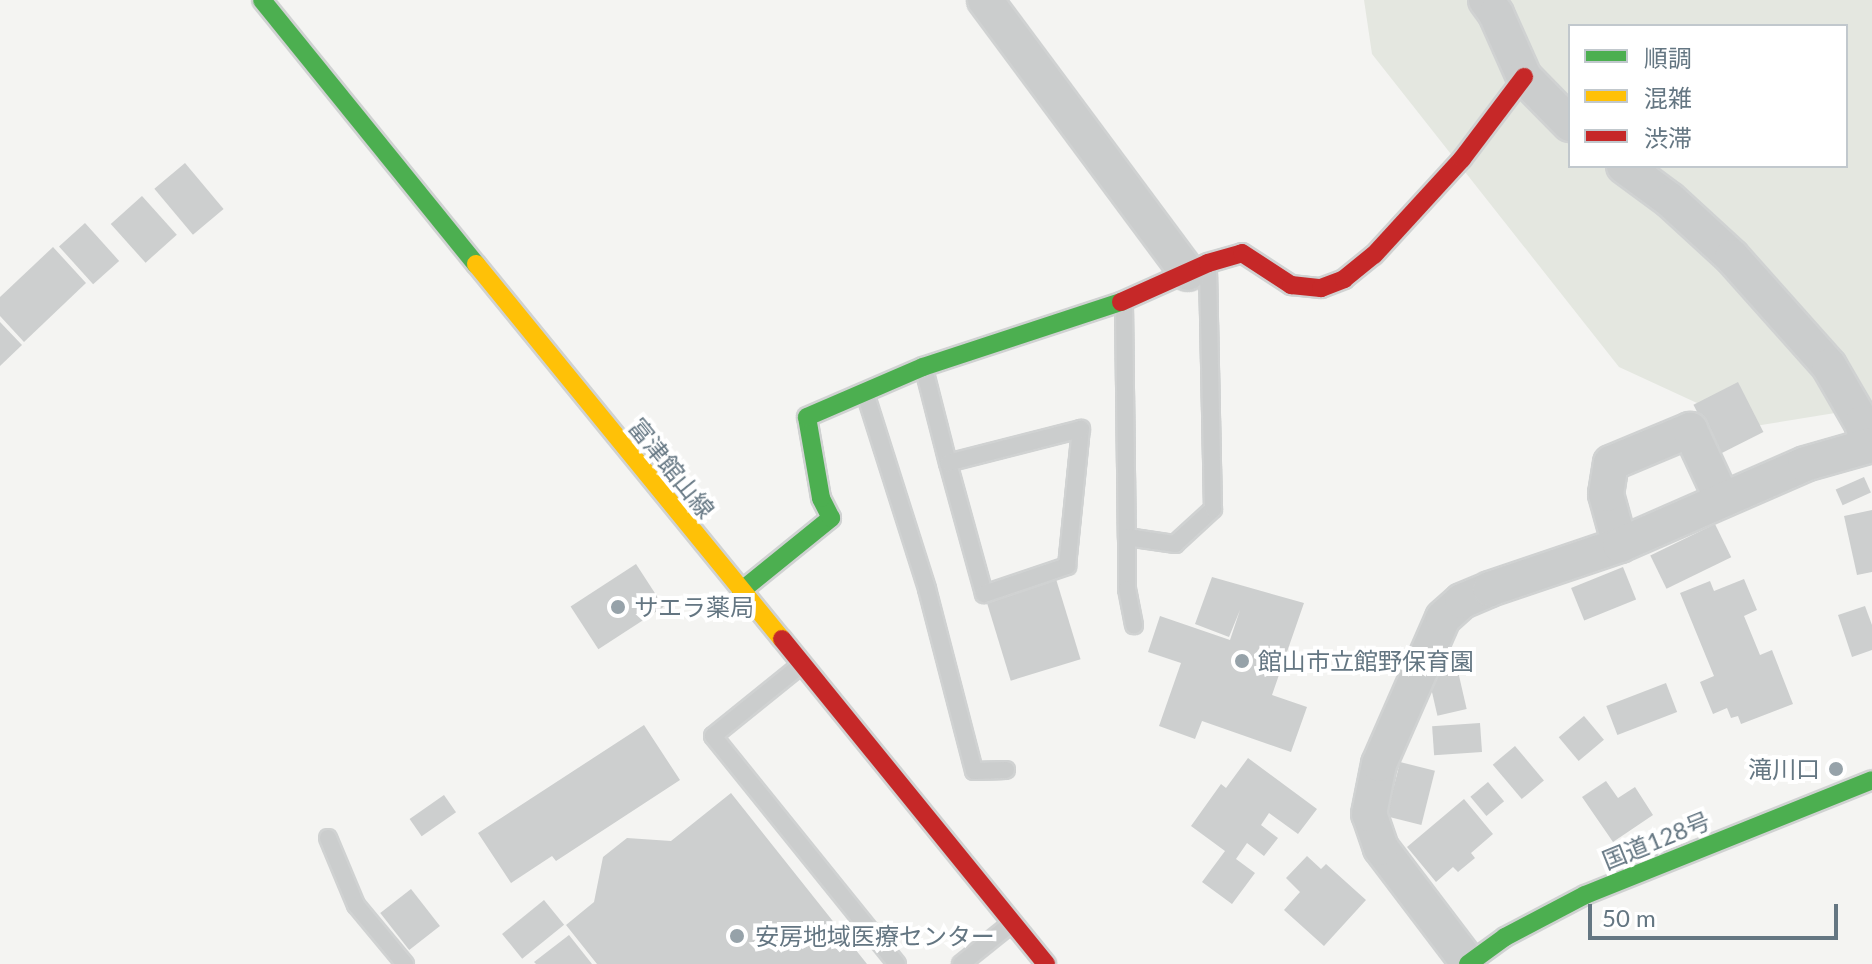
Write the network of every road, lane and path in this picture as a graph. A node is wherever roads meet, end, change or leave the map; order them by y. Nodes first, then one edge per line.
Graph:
1 (262, 0) edge
2 (985, 0) edge
3 (1486, 0) edge
4 (1524, 77) junction
5 (1568, 122) edge
6 (1627, 168) edge
7 (1198, 268) junction
8 (1124, 303) junction
9 (923, 367) junction
10 (865, 392) junction
11 (1870, 445) edge
12 (948, 463) junction
13 (1722, 499) junction
14 (1127, 537) junction
15 (1620, 545) junction
16 (741, 591) junction
17 (1134, 625) dead end
18 (801, 665) junction
19 (1006, 770) dead end
20 (1872, 780) edge
21 (328, 838) dead end
22 (1013, 923) junction
23 (405, 964) edge
24 (897, 964) edge
25 (961, 964) edge
26 (1046, 964) edge
27 (1469, 964) edge

1 - 16 main road, 富津館山線
2 - 7 street
3 - 4 street
4 - 5 street
4 - 7 main road
6 - 11 street
7 - 8 main road
7 - 14 lane
8 - 9 main road
8 - 14 lane
9 - 10 main road
9 - 12 lane
10 - 16 main road
10 - 19 lane
11 - 13 street
12 - 12 lane
13 - 15 street
13 - 15 street
14 - 17 lane
15 - 27 street
16 - 18 main road, 富津館山線
18 - 22 main road, 富津館山線
18 - 24 lane
20 - 27 main road, 国道128号
21 - 23 lane
22 - 25 lane
22 - 26 main road, 富津館山線

